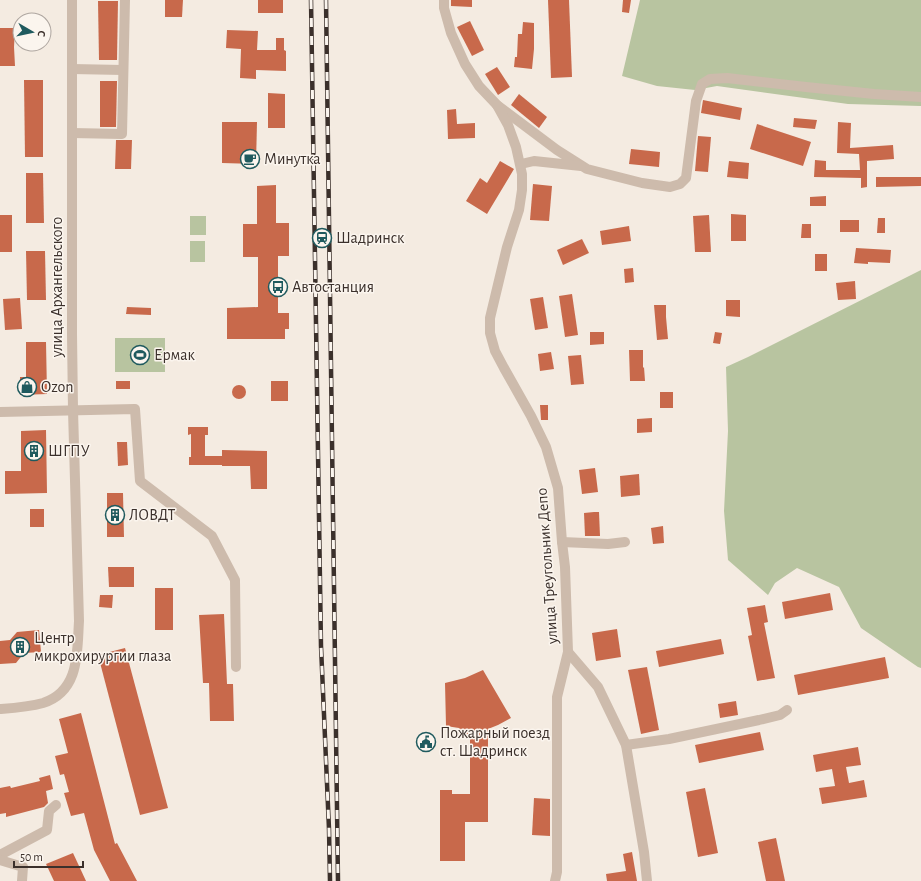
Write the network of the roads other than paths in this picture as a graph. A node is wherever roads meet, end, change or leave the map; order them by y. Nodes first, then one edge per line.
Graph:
1 (72, 0) edge
2 (125, 0) edge
3 (444, 0) edge
4 (72, 69) junction
5 (124, 70) junction
6 (921, 97) edge
7 (497, 105) junction
8 (72, 133) junction
9 (520, 164) junction
10 (584, 167) junction
11 (73, 410) junction
12 (0, 412) edge
13 (562, 542) junction
14 (625, 542) dead end
15 (568, 652) junction
16 (236, 667) dead end
17 (0, 709) edge
18 (787, 710) dead end
19 (626, 745) junction
20 (56, 804) dead end
21 (0, 855) edge
22 (0, 860) edge
23 (22, 881) edge
24 (555, 881) edge
25 (647, 881) edge

1 - 4 street, улица Архангельского
2 - 5 street
3 - 7 street
4 - 5 street
4 - 8 street, улица Архангельского
5 - 8 street
6 - 10 street
7 - 9 street, улица Треугольник Депо
7 - 10 street
8 - 11 street, улица Архангельского
9 - 10 street
9 - 13 street, улица Треугольник Депо
11 - 12 street
11 - 16 street
11 - 17 street, улица Архангельского
13 - 14 street
13 - 15 street, улица Треугольник Депо
15 - 19 street, улица Треугольник Депо
15 - 24 street
18 - 19 street
19 - 25 street, улица Треугольник Депо
20 - 21 street
22 - 23 street

